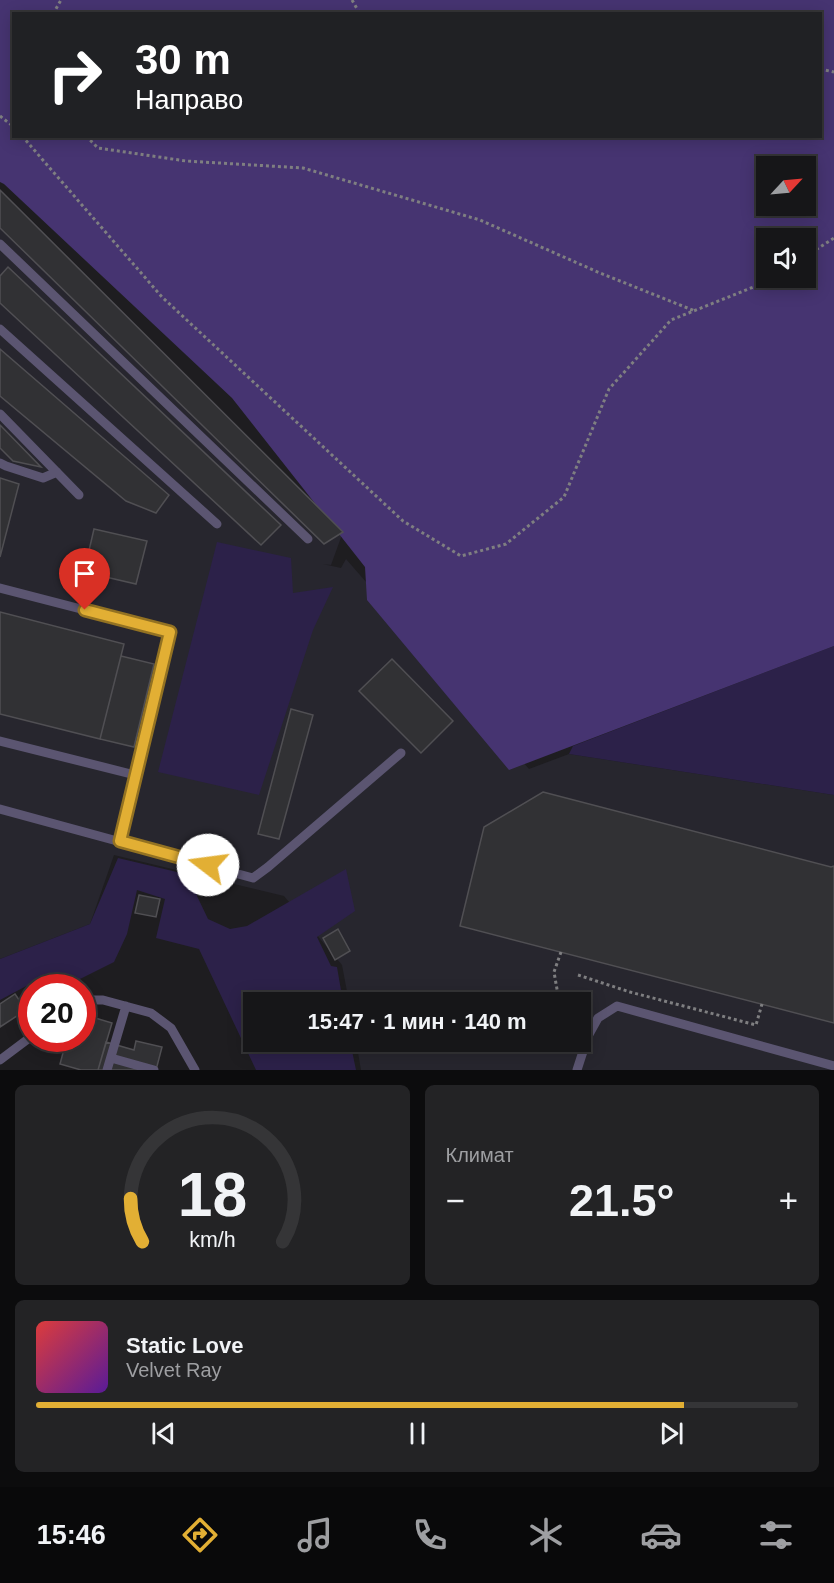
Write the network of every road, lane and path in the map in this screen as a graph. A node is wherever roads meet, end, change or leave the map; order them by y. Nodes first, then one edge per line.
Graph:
1 (0, 116) edge
2 (12, 125) edge
3 (23, 138) edge
4 (88, 138) edge
5 (834, 238) edge
6 (0, 244) edge
7 (816, 250) edge
8 (756, 286) edge
9 (695, 311) junction
10 (0, 329) edge
11 (0, 414) edge
12 (0, 463) edge
13 (57, 472) junction
14 (79, 495) dead end
15 (217, 524) dead end
16 (308, 539) dead end
17 (0, 588) edge
18 (0, 741) edge
19 (401, 753) dead end
20 (135, 775) junction
21 (0, 809) edge
22 (120, 841) junction
23 (561, 952) dead end
24 (578, 975) dead end
25 (557, 992) edge
26 (96, 1000) edge
27 (762, 1004) dead end
28 (126, 1006) junction
29 (18, 1046) edge
30 (111, 1058) junction
31 (0, 1060) edge
32 (834, 1066) edge
33 (107, 1070) edge
34 (154, 1070) edge
35 (195, 1070) edge
36 (577, 1070) edge

1 - 2 path
3 - 9 path
4 - 9 path
5 - 7 path
6 - 16 lane
8 - 9 path
10 - 15 lane
11 - 13 lane
12 - 13 lane
13 - 14 lane
17 - 20 lane
18 - 20 lane
19 - 22 lane
20 - 22 lane
21 - 22 lane
23 - 25 path
24 - 27 path
26 - 28 lane
28 - 30 lane
28 - 35 lane
29 - 31 lane
30 - 33 lane
30 - 34 lane
32 - 36 lane

